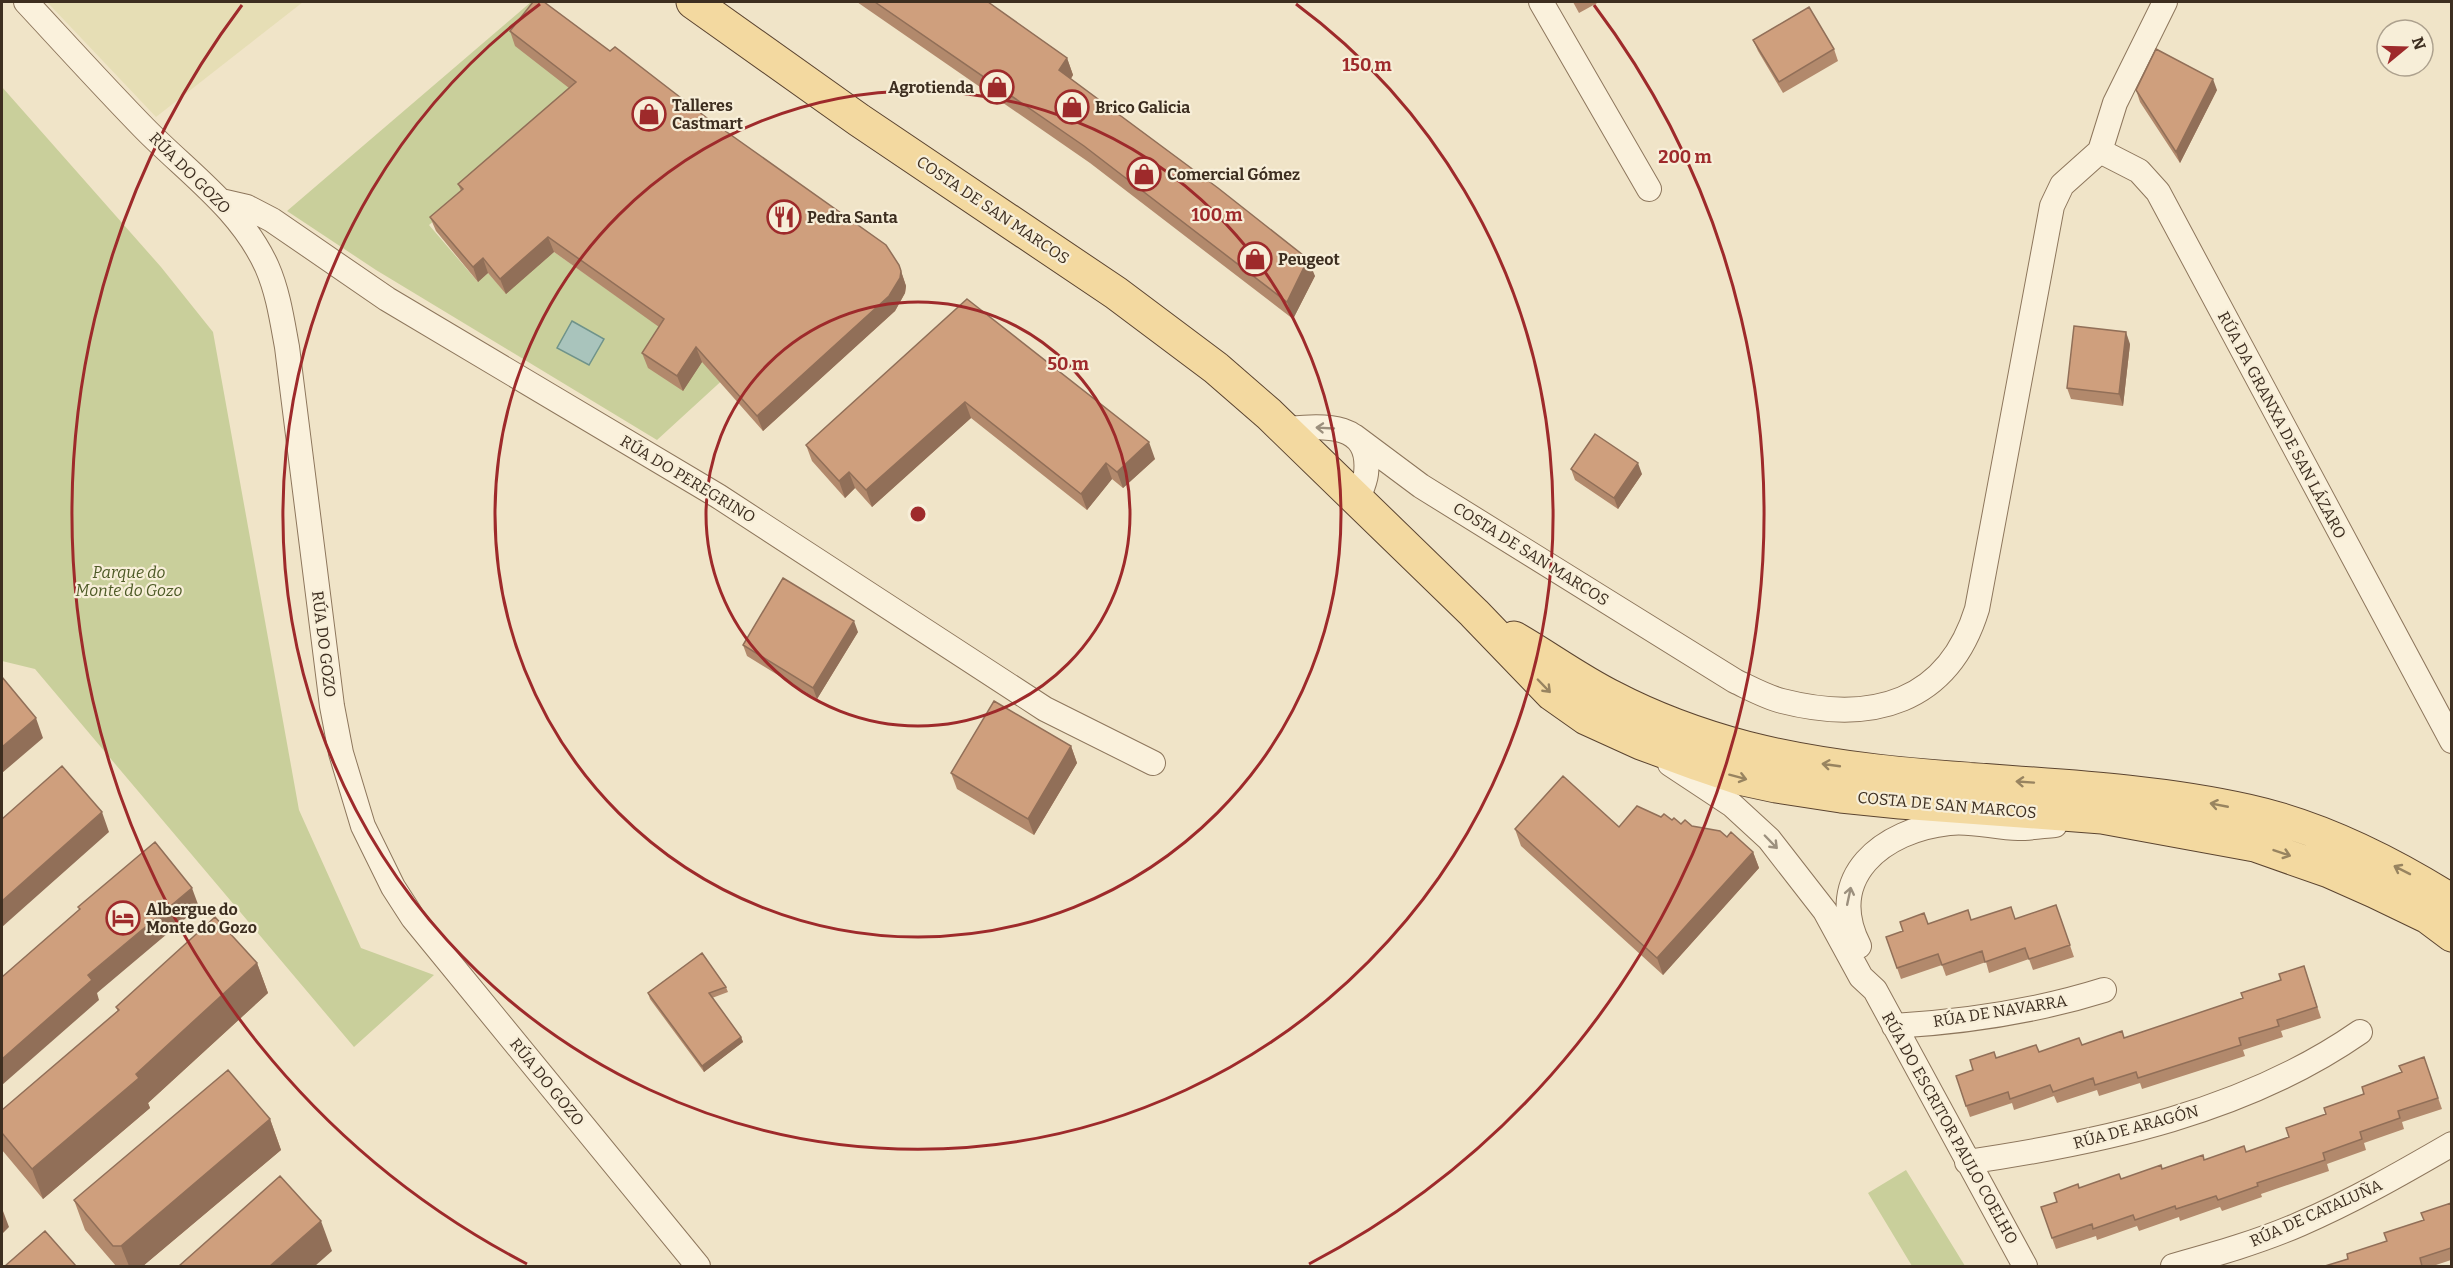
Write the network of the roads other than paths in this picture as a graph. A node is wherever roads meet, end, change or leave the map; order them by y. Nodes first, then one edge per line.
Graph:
1 (26, 2) edge
2 (693, 2) edge
3 (1541, 2) edge
4 (2165, 2) edge
5 (2100, 151) junction
6 (1649, 189) dead end
7 (221, 201) junction
8 (1284, 429) junction
9 (1354, 436) junction
10 (1421, 486) junction
11 (1361, 488) junction
12 (1474, 613) junction
13 (2448, 726) edge
14 (1641, 743) junction
15 (1153, 763) dead end
16 (2102, 817) junction
17 (2446, 918) edge
18 (1875, 990) junction
19 (2104, 990) dead end
20 (1894, 1026) junction
21 (2360, 1032) dead end
22 (2451, 1144) edge
23 (1967, 1162) junction
24 (698, 1266) edge
25 (2025, 1266) edge
26 (2173, 1266) edge

1 - 7 street, RÚA DO GOZO
2 - 8 main road, COSTA DE SAN MARCOS
3 - 6 street
4 - 5 street
5 - 10 street, COSTA DE SAN MARCOS
5 - 13 street, RÚA DA GRANXA DE SAN LÁZARO
7 - 15 street, RÚA DO PEREGRINO
7 - 24 street, RÚA DO GOZO
9 -> 8 street, COSTA DE SAN MARCOS
8 - 11 main road, COSTA DE SAN MARCOS
9 - 10 street, COSTA DE SAN MARCOS
9 - 11 street
10 - 11 street, COSTA DE SAN MARCOS
11 - 12 main road, COSTA DE SAN MARCOS
12 -> 14 main road, COSTA DE SAN MARCOS
17 -> 12 main road, COSTA DE SAN MARCOS
14 -> 16 main road, COSTA DE SAN MARCOS
14 -> 18 street, RÚA DO ESCRITOR PAULO COELHO
16 -> 17 main road, COSTA DE SAN MARCOS
18 -> 16 street, RÚA DO ESCRITOR PAULO COELHO
18 - 20 street, RÚA DO ESCRITOR PAULO COELHO
19 - 20 street, RÚA DE NAVARRA
20 - 23 street, RÚA DO ESCRITOR PAULO COELHO
21 - 23 street, RÚA DE ARAGÓN
22 - 26 street, RÚA DE CATALUÑA
23 - 25 street, RÚA DO ESCRITOR PAULO COELHO

